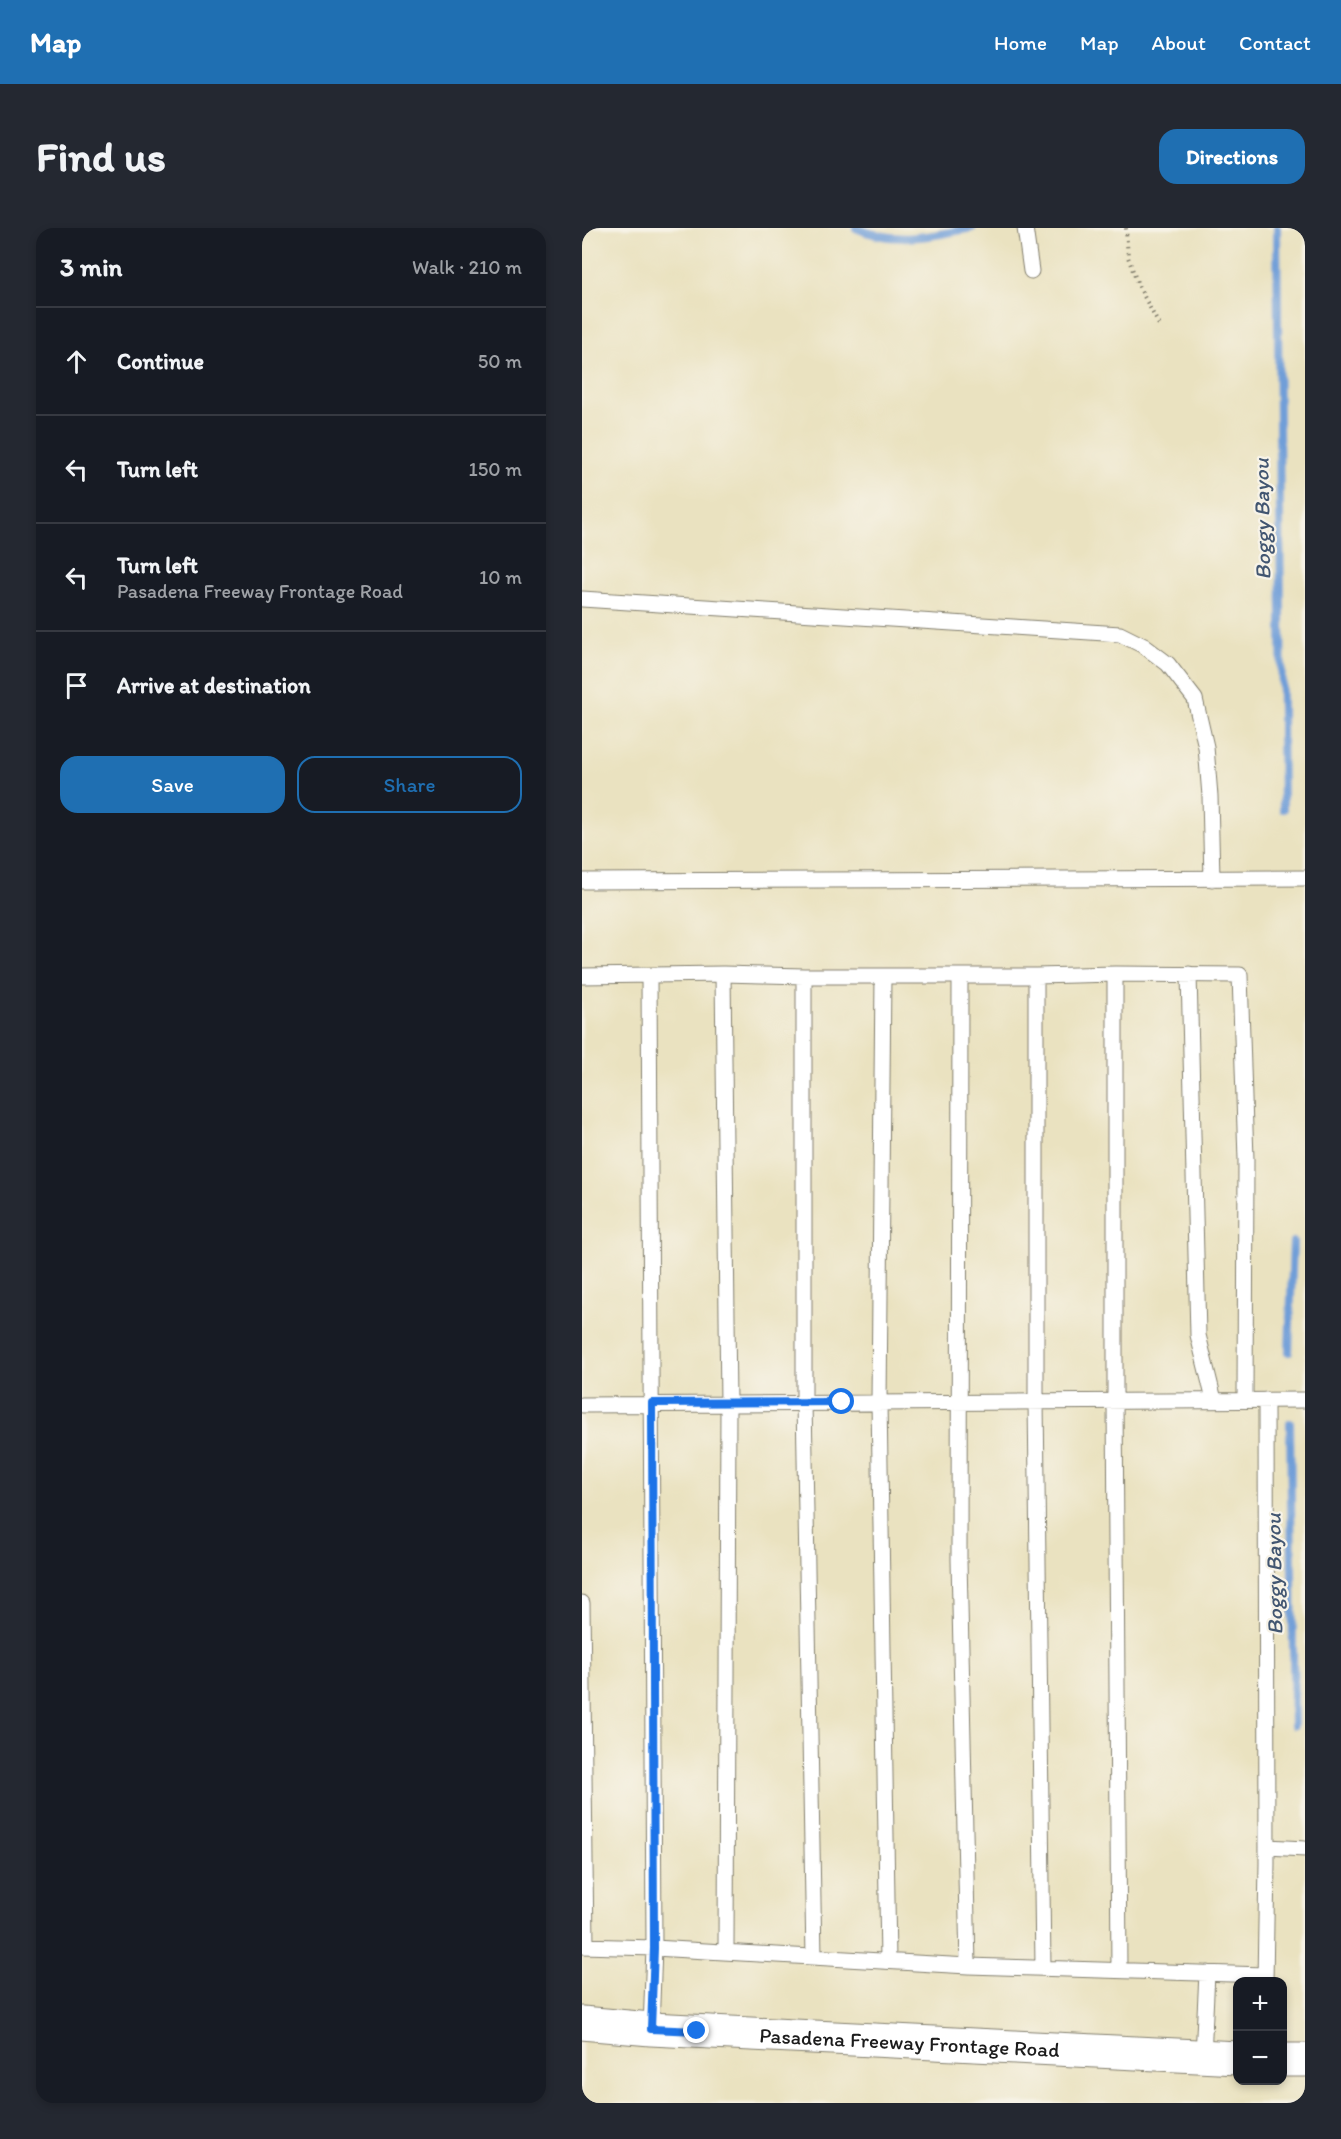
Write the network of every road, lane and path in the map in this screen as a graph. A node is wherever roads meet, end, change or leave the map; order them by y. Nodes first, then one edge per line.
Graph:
1 (1025, 228) edge
2 (1126, 228) edge
3 (1031, 271) dead end
4 (1158, 325) dead end
5 (582, 599) edge
6 (1305, 878) edge
7 (1212, 879) junction
8 (582, 881) edge
9 (723, 974) junction
10 (1115, 974) junction
11 (1190, 974) junction
12 (582, 976) edge
13 (649, 976) junction
14 (804, 976) junction
15 (883, 976) junction
16 (960, 976) junction
17 (1036, 976) junction
18 (1214, 1400) junction
19 (1245, 1400) junction
20 (1266, 1400) junction
21 (1305, 1400) edge
22 (960, 1401) junction
23 (1036, 1401) junction
24 (1115, 1401) junction
25 (804, 1402) junction
26 (879, 1402) junction
27 (652, 1403) junction
28 (728, 1403) junction
29 (582, 1404) edge
30 (582, 1603) edge
31 (1267, 1847) junction
32 (1305, 1849) edge
33 (584, 1946) edge
34 (654, 1948) junction
35 (726, 1952) junction
36 (814, 1957) junction
37 (888, 1961) junction
38 (968, 1966) junction
39 (1043, 1968) junction
40 (1119, 1970) junction
41 (1207, 1973) junction
42 (1253, 1977) edge
43 (1265, 1977) edge
44 (582, 2023) edge
45 (651, 2029) junction
46 (1203, 2056) junction
47 (1233, 2058) edge
48 (1287, 2060) edge
49 (1305, 2060) edge

1 - 3 lane
2 - 4 path
5 - 7 lane
6 - 7 lane
7 - 8 lane
9 - 13 lane
9 - 14 lane
9 - 28 lane
10 - 11 lane
10 - 17 lane
10 - 24 lane
11 - 18 lane
11 - 19 lane
12 - 13 lane
13 - 27 lane
14 - 15 lane
14 - 25 lane
15 - 16 lane
15 - 26 lane
16 - 17 lane
16 - 22 lane
17 - 23 lane
18 - 19 lane
18 - 24 lane
19 - 20 lane
20 - 21 lane
20 - 31 lane
22 - 23 lane
22 - 26 lane
22 - 38 lane
23 - 24 lane
23 - 39 lane
24 - 40 lane
25 - 26 lane
25 - 28 lane
25 - 36 lane
26 - 37 lane
27 - 28 lane
27 - 29 lane
27 - 34 lane
28 - 35 lane
30 - 33 lane
31 - 32 lane
31 - 43 lane
33 - 34 lane
34 - 35 lane
34 - 45 lane
35 - 36 lane
36 - 37 lane
37 - 38 lane
38 - 39 lane
39 - 40 lane
40 - 41 lane
41 - 42 lane
41 - 46 lane
44 - 45 main road, Pasadena Freeway Frontage Road
45 - 46 main road, Pasadena Freeway Frontage Road
46 - 47 main road, Pasadena Freeway Frontage Road
48 - 49 main road

